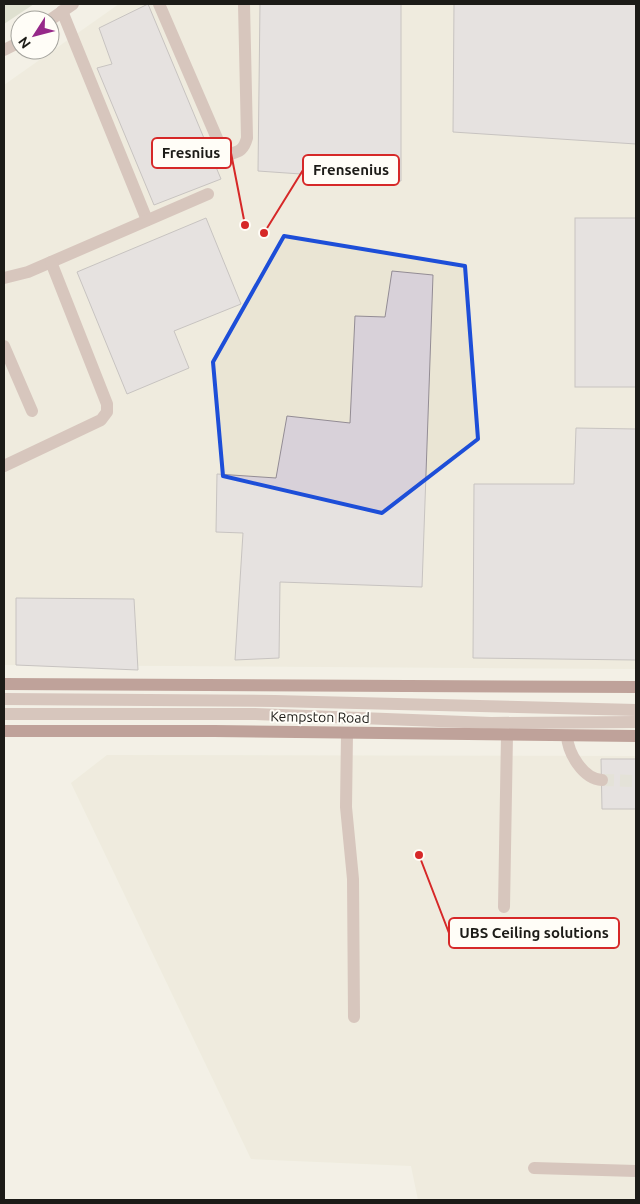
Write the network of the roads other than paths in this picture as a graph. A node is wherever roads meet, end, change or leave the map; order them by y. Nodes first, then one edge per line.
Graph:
1 (73, 4) edge
2 (158, 4) edge
3 (244, 4) edge
4 (62, 12) joint
5 (208, 194) dead end
6 (147, 220) junction
7 (51, 262) junction
8 (4, 278) edge
9 (4, 346) edge
10 (32, 411) dead end
11 (4, 466) edge
12 (4, 684) edge
13 (636, 686) edge
14 (4, 699) edge
15 (636, 710) edge
16 (4, 714) edge
17 (636, 722) edge
18 (4, 730) edge
19 (347, 733) junction
20 (507, 734) junction
21 (567, 736) junction
22 (636, 736) edge
23 (602, 780) tunnel mouth
24 (504, 907) dead end
25 (354, 1017) dead end
26 (534, 1168) dead end
27 (636, 1171) edge

1 - 4 street
2 - 3 street
4 - 6 street
5 - 6 street
6 - 7 street
7 - 8 street
7 - 11 street
9 - 10 street
12 - 13 main road
14 - 15 street
16 - 17 street
18 - 19 main road, Kempston Road
19 - 20 main road, Kempston Road
19 - 25 street
20 - 21 main road, Kempston Road
20 - 24 street
21 - 22 main road, Kempston Road
21 - 23 street
26 - 27 street

